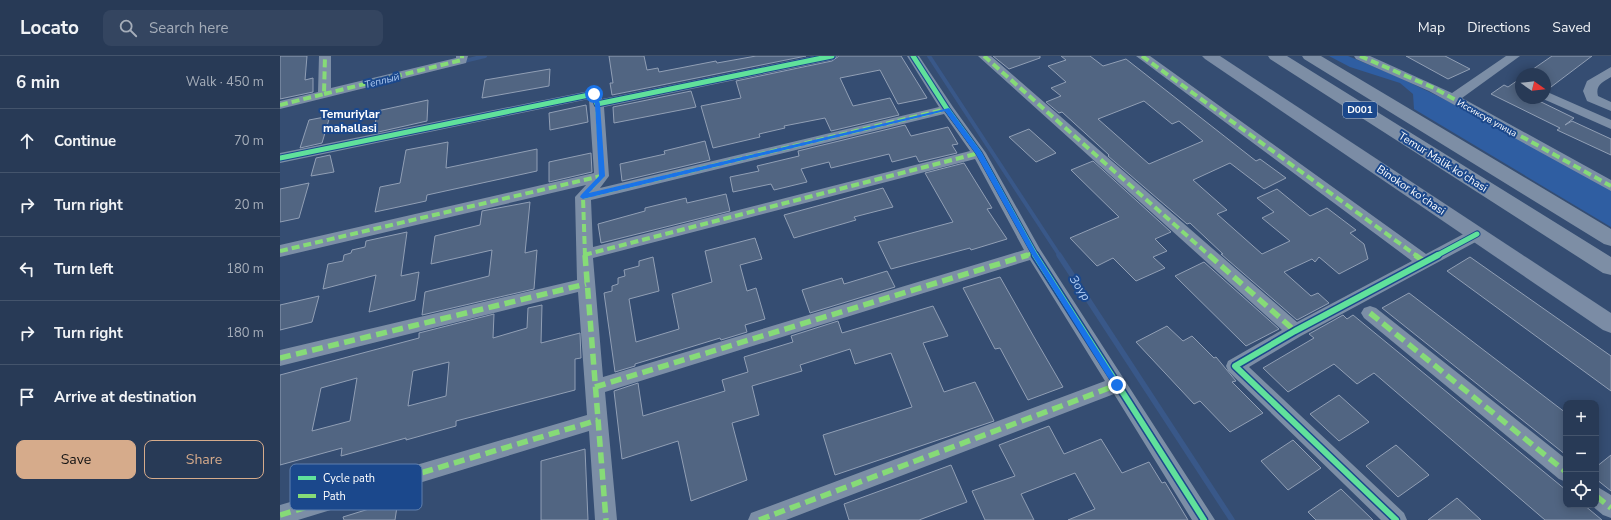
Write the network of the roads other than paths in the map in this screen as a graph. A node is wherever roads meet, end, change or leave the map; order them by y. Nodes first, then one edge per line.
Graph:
1 (325, 56) edge
2 (462, 56) edge
3 (832, 56) edge
4 (913, 56) edge
5 (984, 56) edge
6 (1142, 56) edge
7 (1210, 56) edge
8 (1276, 56) edge
9 (1310, 56) edge
10 (1360, 56) edge
11 (1514, 56) edge
12 (1611, 71) edge
13 (324, 94) junction
14 (1453, 98) junction
15 (1592, 98) junction
16 (1551, 99) edge
17 (280, 104) edge
18 (597, 104) junction
19 (1611, 107) edge
20 (947, 109) junction
21 (1579, 111) junction
22 (1611, 125) edge
23 (1467, 152) junction
24 (979, 153) junction
25 (280, 158) edge
26 (1445, 163) junction
27 (602, 176) junction
28 (1611, 186) edge
29 (583, 197) junction
30 (1477, 234) junction
31 (1611, 239) edge
32 (280, 251) edge
33 (1034, 253) junction
34 (584, 256) junction
35 (1425, 262) junction
36 (1611, 267) edge
37 (586, 284) junction
38 (1370, 313) dead end
39 (1611, 324) edge
40 (1295, 330) junction
41 (280, 358) edge
42 (1117, 385) junction
43 (595, 387) junction
44 (598, 420) junction
45 (1563, 470) edge
46 (422, 473) edge
47 (1599, 498) edge
48 (1611, 508) edge
49 (300, 510) edge
50 (280, 516) edge
51 (606, 520) edge
52 (759, 520) edge
53 (1204, 520) edge
54 (1396, 520) edge

1 - 13 street
2 - 13 street
3 - 18 street
4 - 20 street
5 - 40 street
6 - 35 street
7 - 30 main road, Binokor ko'chasi
8 - 26 highway, Temur Malik ko'chasi / D001
9 - 23 highway, Temur Malik ko'chasi / D001
10 - 14 street, Иссиксув улица
11 - 14 street
12 - 15 street
13 - 17 street
14 - 28 street, Иссиксув улица
15 - 19 street
15 - 21 street
16 - 21 street
18 - 25 street
18 - 27 street
20 - 24 street
20 - 29 street
21 - 22 street
23 - 26 highway
23 - 31 highway, Temur Malik ko'chasi / D001
24 - 33 street
24 - 34 street
26 - 36 highway, Temur Malik ko'chasi / D001
27 - 29 street
27 - 32 street
29 - 34 street
30 - 35 street
30 - 39 main road, Binokor ko'chasi
33 - 42 street
33 - 43 street
34 - 37 street
35 - 40 street
37 - 41 street
37 - 43 street
38 - 45 street
40 - 54 street
42 - 52 street
42 - 53 street
43 - 44 street
44 - 46 street
44 - 51 street
47 - 48 street
49 - 50 street

